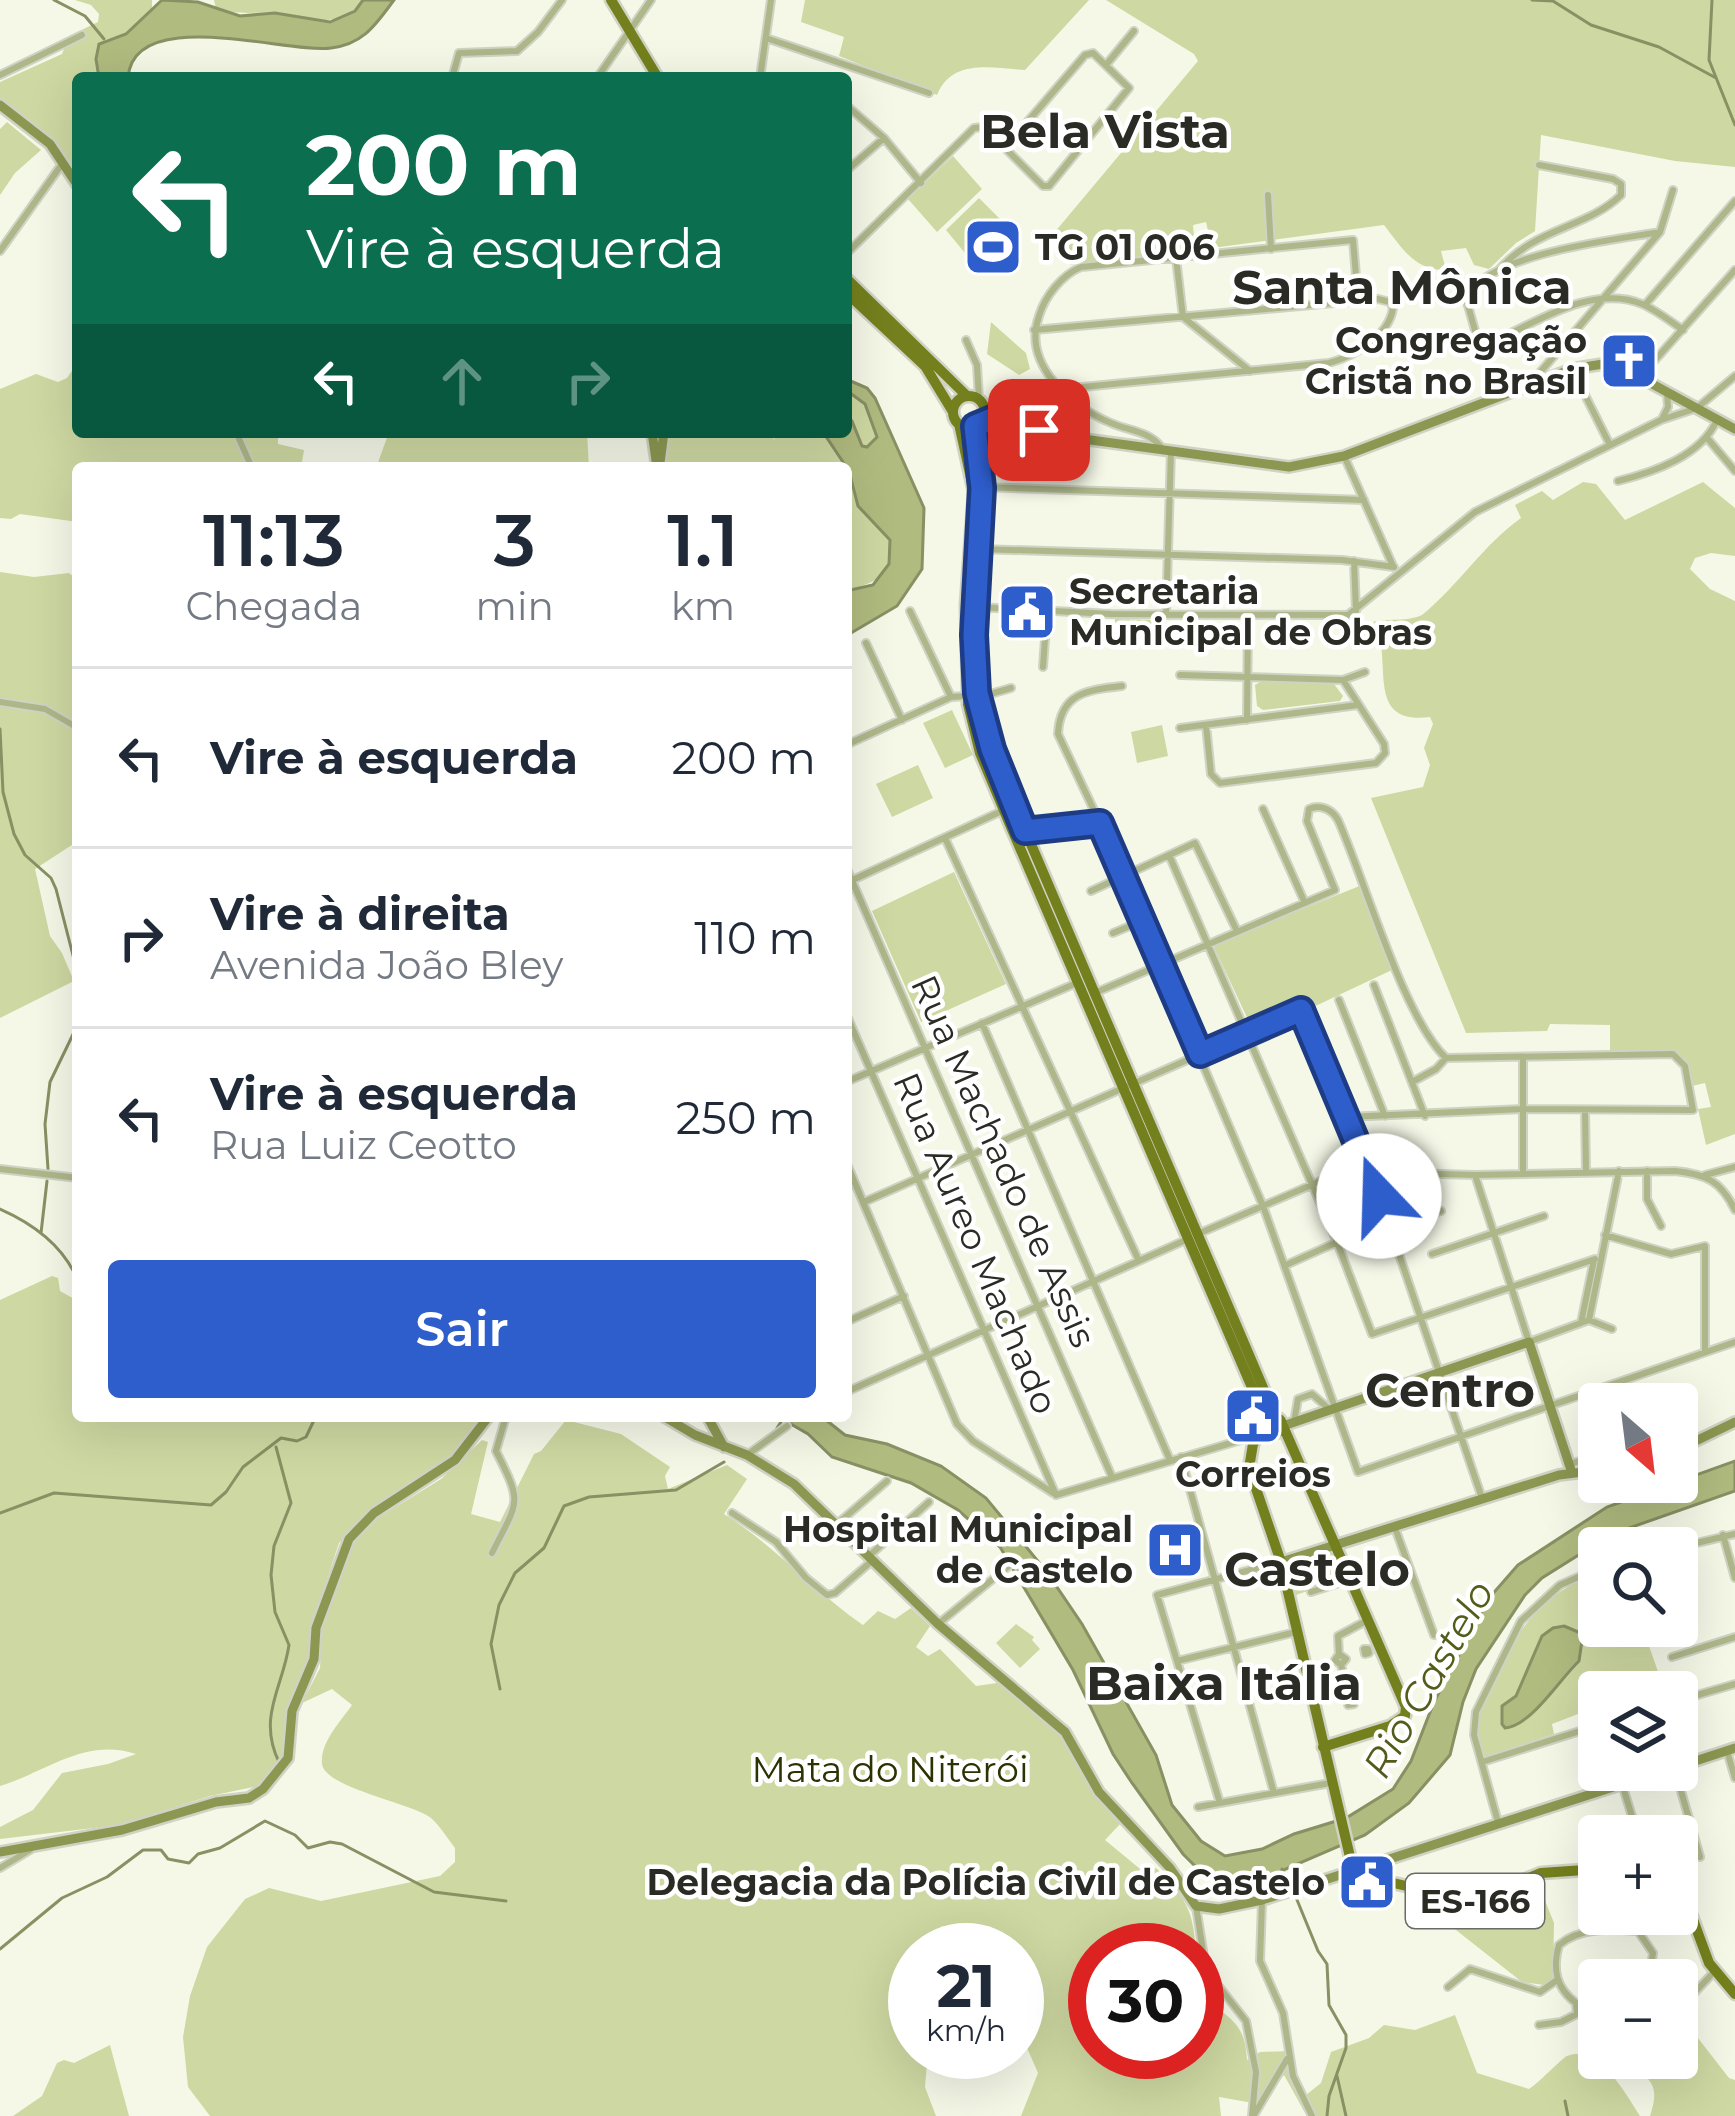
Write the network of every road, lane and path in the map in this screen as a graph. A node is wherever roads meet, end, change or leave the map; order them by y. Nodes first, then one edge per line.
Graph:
1 (562, 0) edge
2 (611, 0) edge
3 (650, 0) edge
4 (771, 0) edge
5 (1134, 31) dead end
6 (630, 32) junction
7 (82, 35) dead end
8 (766, 38) junction
9 (1106, 64) junction
10 (454, 72) edge
11 (601, 72) edge
12 (652, 72) edge
13 (762, 72) edge
14 (0, 75) edge
15 (928, 93) dead end
16 (0, 105) edge
17 (852, 109) edge
18 (884, 138) junction
19 (1005, 148) junction
20 (64, 160) junction
21 (1539, 165) dead end
22 (852, 166) edge
23 (72, 175) edge
24 (921, 183) junction
25 (1673, 190) dead end
26 (1268, 195) dead end
27 (1735, 201) edge
28 (1660, 232) junction
29 (852, 248) edge
30 (1271, 248) junction
31 (0, 251) edge
32 (1176, 258) junction
33 (1735, 270) edge
34 (1496, 275) junction
35 (852, 284) edge
36 (852, 298) edge
37 (1601, 299) junction
38 (1343, 303) junction
39 (1645, 305) junction
40 (1183, 316) junction
41 (1034, 330) junction
42 (1683, 330) junction
43 (967, 340) dead end
44 (1572, 369) junction
45 (1250, 371) junction
46 (1640, 376) junction
47 (1735, 376) edge
48 (1530, 384) junction
49 (1062, 389) junction
50 (1666, 392) junction
51 (975, 398) junction
52 (1696, 408) junction
53 (956, 418) junction
54 (1717, 419) junction
55 (1661, 420) junction
56 (1012, 422) junction
57 (978, 424) junction
58 (1735, 429) edge
59 (1708, 439) junction
60 (1610, 445) junction
61 (1167, 451) junction
62 (1344, 456) junction
63 (1735, 471) edge
64 (1618, 482) dead end
65 (979, 494) junction
66 (1168, 494) junction
67 (1364, 500) junction
68 (980, 549) junction
69 (1167, 554) junction
70 (1354, 561) junction
71 (1396, 571) junction
72 (976, 607) junction
73 (910, 610) dead end
74 (1047, 610) junction
75 (1356, 611) junction
76 (1166, 614) junction
77 (1248, 616) junction
78 (866, 643) dead end
79 (1043, 667) dead end
80 (1365, 672) dead end
81 (1180, 675) dead end
82 (1248, 676) junction
83 (1343, 680) junction
84 (1123, 686) dead end
85 (1011, 688) dead end
86 (952, 697) junction
87 (973, 697) junction
88 (0, 702) edge
89 (1358, 705) junction
90 (902, 720) junction
91 (1247, 720) junction
92 (72, 725) edge
93 (1206, 725) junction
94 (1180, 728) dead end
95 (852, 741) edge
96 (986, 751) junction
97 (1263, 809) dead end
98 (1004, 811) junction
99 (1100, 823) junction
100 (1025, 831) junction
101 (945, 838) junction
102 (1169, 855) junction
103 (1123, 876) junction
104 (852, 881) edge
105 (852, 889) edge
106 (1091, 891) dead end
107 (1305, 902) junction
108 (1142, 921) junction
109 (1237, 931) junction
110 (1113, 934) dead end
111 (1208, 944) junction
112 (1160, 964) junction
113 (1083, 981) junction
114 (1374, 985) dead end
115 (1094, 993) junction
116 (1340, 1000) dead end
117 (1022, 1006) junction
118 (982, 1023) junction
119 (852, 1027) edge
120 (1246, 1034) junction
121 (924, 1048) junction
122 (1200, 1054) junction
123 (1445, 1058) junction
124 (1523, 1058) junction
125 (872, 1070) junction
126 (852, 1079) edge
127 (1412, 1082) junction
128 (1127, 1086) junction
129 (1523, 1109) junction
130 (1585, 1110) junction
131 (1070, 1111) junction
132 (1385, 1116) junction
133 (1425, 1116) junction
134 (1347, 1117) junction
135 (1028, 1129) junction
136 (972, 1154) junction
137 (1367, 1162) junction
138 (1735, 1167) edge
139 (0, 1169) edge
140 (1586, 1171) junction
141 (1619, 1171) junction
142 (1647, 1171) junction
143 (1371, 1172) junction
144 (1523, 1173) junction
145 (852, 1175) edge
146 (1475, 1175) junction
147 (1705, 1175) junction
148 (72, 1177) edge
149 (919, 1178) junction
150 (1311, 1186) junction
151 (864, 1202) junction
152 (1263, 1206) junction
153 (1735, 1210) edge
154 (1441, 1211) dead end
155 (1544, 1216) dead end
156 (1389, 1226) junction
157 (1661, 1226) dead end
158 (1361, 1231) dead end
159 (1492, 1234) junction
160 (1605, 1235) junction
161 (1193, 1236) junction
162 (1337, 1242) junction
163 (1432, 1254) dead end
164 (1598, 1256) junction
165 (1138, 1261) junction
166 (1286, 1265) junction
167 (1095, 1280) junction
168 (1509, 1288) junction
169 (904, 1296) junction
170 (1040, 1305) junction
171 (1422, 1318) junction
172 (852, 1319) edge
173 (1585, 1322) junction
174 (1612, 1329) dead end
175 (984, 1330) junction
176 (1528, 1342) junction
177 (1735, 1342) edge
178 (1705, 1352) junction
179 (928, 1354) junction
180 (1441, 1374) junction
181 (852, 1389) edge
182 (1550, 1406) junction
183 (1333, 1409) junction
184 (484, 1422) edge
185 (504, 1422) edge
186 (675, 1422) edge
187 (710, 1422) edge
188 (1277, 1422) junction
189 (1735, 1422) edge
190 (787, 1426) dead end
191 (1258, 1435) junction
192 (1461, 1436) junction
193 (1240, 1440) junction
194 (1698, 1440) edge
195 (724, 1447) junction
196 (747, 1455) junction
197 (1181, 1456) junction
198 (1170, 1460) junction
199 (1578, 1465) edge
200 (1250, 1468) junction
201 (1570, 1468) junction
202 (1578, 1469) edge
203 (1112, 1478) junction
204 (887, 1481) dead end
205 (1056, 1495) junction
206 (1482, 1500) junction
207 (928, 1502) dead end
208 (732, 1514) dead end
209 (836, 1525) junction
210 (1395, 1528) junction
211 (1735, 1534) edge
212 (1723, 1535) junction
213 (1698, 1542) edge
214 (1338, 1547) junction
215 (492, 1553) dead end
216 (871, 1558) junction
217 (1281, 1562) junction
218 (1010, 1564) dead end
219 (1578, 1575) edge
220 (1352, 1578) junction
221 (1735, 1578) edge
222 (1214, 1580) junction
223 (1311, 1592) dead end
224 (1369, 1620) junction
225 (938, 1624) junction
226 (1298, 1632) junction
227 (1433, 1635) dead end
228 (1735, 1637) edge
229 (1233, 1648) junction
230 (1364, 1652) dead end
231 (1672, 1658) dead end
232 (1342, 1659) junction
233 (1177, 1661) junction
234 (1735, 1684) edge
235 (1698, 1695) edge
236 (1350, 1698) dead end
237 (1578, 1732) edge
238 (1323, 1747) junction
239 (1731, 1749) edge
240 (1698, 1760) edge
241 (1481, 1762) junction
242 (1735, 1778) edge
243 (1330, 1783) junction
244 (1599, 1791) edge
245 (1674, 1791) edge
246 (1274, 1793) junction
247 (1220, 1803) junction
248 (1198, 1807) dead end
249 (1498, 1822) junction
250 (38, 1845) junction
251 (0, 1852) edge
252 (1700, 1858) dead end
253 (0, 1868) edge
254 (1351, 1869) junction
255 (1578, 1870) edge
256 (1262, 1900) junction
257 (1196, 1906) junction
258 (1698, 1930) edge
259 (1651, 1959) edge
260 (1714, 1972) junction
261 (1558, 1980) junction
262 (1448, 1987) dead end
263 (1698, 1989) edge
264 (1735, 1994) edge
265 (1539, 2025) dead end
266 (1288, 2056) junction
267 (1252, 2116) edge
268 (1312, 2116) edge

1 - 10 street
2 - 6 main road
3 - 6 street
4 - 8 street
5 - 9 street
6 - 11 street
6 - 12 main road
7 - 14 street
8 - 13 street
8 - 15 street
9 - 19 street
9 - 19 street
16 - 20 main road
17 - 18 street
18 - 22 street
18 - 24 street
19 - 24 street
20 - 23 main road
20 - 31 street
21 - 34 street
24 - 29 street
25 - 28 street
26 - 30 street
27 - 39 street
28 - 34 street
28 - 37 street
30 - 32 street
30 - 38 street
32 - 40 street
32 - 41 street
33 - 42 street
34 - 37 street
35 - 51 main road
36 - 53 main road
37 - 39 street
37 - 48 street
38 - 40 street
38 - 45 street
39 - 42 street
40 - 41 street
40 - 45 street
41 - 49 street
42 - 46 street
43 - 51 street
44 - 46 main road
44 - 48 main road
44 - 60 street
45 - 49 street
46 - 50 main road
47 - 52 street
48 - 62 main road
49 - 61 street
50 - 52 main road
50 - 55 street
51 - 53 main road
51 - 56 main road
51 - 57 main road
52 - 54 main road
52 - 55 street
53 - 57 main road
53 - 65 main road
54 - 58 main road
54 - 59 street
55 - 60 street
56 - 57 main road
56 - 61 main road
57 - 65 main road
59 - 63 street
59 - 64 street
60 - 71 street
61 - 62 main road
61 - 66 street
62 - 67 street
65 - 66 street
65 - 68 main road
65 - 87 main road
66 - 67 street
66 - 69 street
67 - 71 street
68 - 69 street
68 - 72 main road
69 - 70 street
69 - 76 street
70 - 71 street
70 - 75 street
71 - 75 street
72 - 74 street
72 - 87 main road
73 - 86 street
74 - 76 street
74 - 79 street
75 - 77 street
76 - 77 street
77 - 82 street
78 - 90 street
80 - 83 street
81 - 82 street
82 - 83 street
82 - 91 street
83 - 89 street
84 - 99 street
85 - 87 street
86 - 87 street
86 - 90 street
87 - 96 main road
88 - 92 street
89 - 91 street
89 - 93 street
90 - 95 street
91 - 93 street
93 - 94 street
96 - 98 main road
96 - 100 main road
97 - 107 street
98 - 101 street
98 - 113 main road
99 - 100 street
99 - 103 street
100 - 113 main road
101 - 104 street
101 - 117 street
102 - 103 street
102 - 109 street
102 - 111 street
103 - 106 street
103 - 108 street
105 - 121 street, Rua Machado de Assis
107 - 109 street
107 - 123 street
108 - 110 street
108 - 112 street
109 - 111 street
111 - 112 street
111 - 120 street
112 - 115 street
112 - 122 street
113 - 115 main road
113 - 117 street
113 - 128 main road
114 - 127 street
115 - 128 main road
116 - 132 street
117 - 118 street
117 - 131 street
118 - 121 street
118 - 135 street
119 - 125 street, Rua Aureo Machado
120 - 122 street
120 - 134 street
120 - 150 street
121 - 125 street
121 - 136 street, Rua Machado de Assis
122 - 128 street
122 - 152 street
123 - 124 street
123 - 127 street
124 - 129 street
124 - 130 street
125 - 126 street
125 - 149 street, Rua Aureo Machado
127 - 133 street
128 - 131 street
128 - 161 main road
129 - 130 street
129 - 133 street
129 - 144 street
130 - 140 street
131 - 135 street
131 - 165 street
132 - 133 street
132 - 134 street
134 - 137 street
135 - 136 street
135 - 167 street
136 - 149 street
136 - 170 street, Rua Machado de Assis
137 - 143 street
137 - 150 street
138 - 147 street
139 - 148 street
140 - 141 street
140 - 144 street
141 - 142 street
141 - 160 street
142 - 147 street
142 - 157 street
143 - 146 street
143 - 156 street
144 - 146 street
145 - 151 street
146 - 159 street
147 - 153 street
149 - 151 street
149 - 175 street, Rua Aureo Machado
150 - 152 street
150 - 162 street
151 - 169 street
152 - 161 street
152 - 166 street
154 - 156 street
155 - 159 street
156 - 171 street
158 - 162 street
159 - 163 street
159 - 168 street
160 - 164 street
160 - 178 street
161 - 165 street
161 - 188 main road
162 - 166 street
162 - 171 street
164 - 168 street
164 - 173 street
165 - 167 street
166 - 183 street
167 - 170 street
167 - 198 street
168 - 171 street
168 - 176 street
169 - 172 street
169 - 179 street
170 - 175 street
170 - 203 street, Rua Machado de Assis
171 - 180 street
173 - 174 street
173 - 176 street
175 - 179 street
175 - 205 street, Rua Aureo Machado
176 - 180 main road
176 - 182 main road
177 - 178 street
178 - 182 street
179 - 181 street
179 - 205 street
180 - 183 main road
180 - 192 street
182 - 192 street
182 - 201 main road
183 - 188 main road
183 - 188 street
183 - 192 street
184 - 250 main road
185 - 215 street
186 - 195 main road
187 - 195 main road
188 - 191 main road
188 - 214 main road
189 - 194 main road
190 - 196 street
191 - 193 street
191 - 200 main road
192 - 206 street
193 - 197 street
193 - 200 street
195 - 196 main road
196 - 209 main road
197 - 198 street
197 - 222 street
198 - 203 street
199 - 201 street
200 - 217 main road
201 - 202 main road
201 - 206 main road
203 - 205 street
204 - 209 street
206 - 210 main road
207 - 216 street
208 - 216 street
209 - 216 main road
210 - 214 main road
210 - 227 street
211 - 212 street
212 - 213 street
212 - 221 street
214 - 217 main road
214 - 220 main road
216 - 225 main road
217 - 222 street
217 - 226 main road
218 - 225 street
219 - 241 street
220 - 223 street
220 - 224 main road
222 - 229 street
222 - 233 street
224 - 232 street
224 - 238 main road
225 - 257 main road
226 - 229 street
226 - 238 main road
228 - 231 street
229 - 233 street
229 - 246 street
230 - 232 street
232 - 236 street
233 - 247 street
234 - 235 street
237 - 241 street
238 - 243 main road
239 - 240 main road
239 - 242 street
241 - 249 street
243 - 246 street
243 - 254 main road
244 - 249 main road
245 - 252 street
246 - 247 street
247 - 248 street
249 - 254 main road
250 - 251 main road
250 - 253 street
254 - 255 main road, ES-166
254 - 256 main road
256 - 257 main road
256 - 266 street
257 - 267 street
258 - 260 main road
259 - 261 street
260 - 263 street
260 - 264 main road
261 - 262 street
261 - 265 street
266 - 267 street
266 - 268 street

